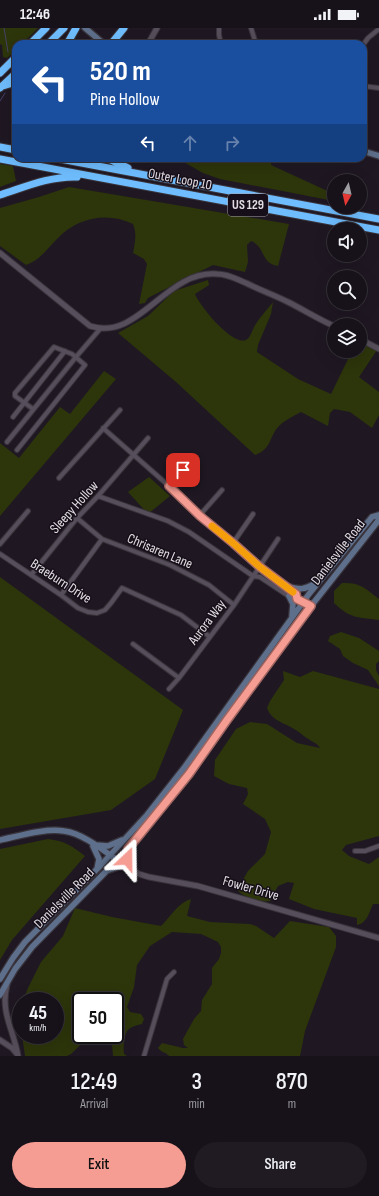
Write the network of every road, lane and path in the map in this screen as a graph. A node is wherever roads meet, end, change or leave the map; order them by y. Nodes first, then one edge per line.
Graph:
1 (46, 28) edge
2 (64, 28) edge
3 (76, 28) edge
4 (85, 28) edge
5 (124, 28) edge
6 (157, 28) edge
7 (219, 28) edge
8 (251, 28) edge
9 (379, 29) edge
10 (34, 40) edge
11 (52, 40) edge
12 (69, 40) edge
13 (100, 40) edge
14 (114, 40) edge
15 (150, 40) edge
16 (220, 40) edge
17 (255, 40) edge
18 (367, 40) edge
19 (12, 61) edge
20 (0, 73) edge
21 (12, 76) edge
22 (12, 83) edge
23 (367, 86) edge
24 (0, 87) edge
25 (379, 88) edge
26 (0, 146) edge
27 (12, 148) edge
28 (367, 152) edge
29 (379, 156) edge
30 (0, 159) edge
31 (12, 161) edge
32 (16, 162) edge
33 (78, 162) edge
34 (114, 162) edge
35 (145, 174) junction
36 (116, 181) junction
37 (0, 195) edge
38 (379, 218) edge
39 (379, 230) edge
40 (0, 253) edge
41 (327, 322) edge
42 (100, 329) junction
43 (367, 343) edge
44 (379, 349) edge
45 (65, 351) junction
46 (76, 357) junction
47 (24, 403) junction
48 (33, 409) junction
49 (120, 410) dead end
50 (12, 417) dead end
51 (103, 428) junction
52 (148, 438) dead end
53 (7, 442) dead end
54 (17, 450) dead end
55 (134, 456) junction
56 (190, 462) dead end
57 (59, 478) dead end
58 (169, 486) junction
59 (222, 490) dead end
60 (98, 496) junction
61 (28, 511) dead end
62 (253, 514) dead end
63 (379, 515) edge
64 (200, 516) junction
65 (77, 518) junction
66 (102, 539) junction
67 (278, 539) dead end
68 (233, 543) junction
69 (0, 544) edge
70 (0, 554) edge
71 (260, 567) junction
72 (31, 575) junction
73 (254, 576) junction
74 (320, 581) junction
75 (286, 586) junction
76 (61, 595) junction
77 (289, 596) junction
78 (297, 599) junction
79 (303, 602) junction
80 (234, 605) junction
81 (311, 606) junction
82 (291, 618) junction
83 (210, 637) junction
84 (133, 644) dead end
85 (179, 678) junction
86 (169, 689) dead end
87 (187, 764) junction
88 (193, 768) junction
89 (126, 838) junction
90 (0, 840) edge
91 (93, 844) junction
92 (379, 846) edge
93 (128, 849) junction
94 (355, 850) dead end
95 (110, 855) junction
96 (117, 860) junction
97 (128, 867) junction
98 (96, 870) junction
99 (107, 872) junction
100 (379, 938) edge
101 (174, 972) dead end
102 (0, 979) edge
103 (7, 983) junction
104 (0, 995) edge
105 (0, 1040) edge
106 (18, 1056) edge
107 (144, 1056) edge

1 - 10 highway
2 - 11 highway
3 - 12 highway
4 - 13 main road
5 - 14 highway
6 - 15 street
7 - 16 street
8 - 17 street
9 - 18 street
19 - 20 highway
21 - 24 highway
22 - 24 highway
23 - 25 street
26 - 27 highway
28 - 29 main road
30 - 31 highway, Outer Loop 10 / US 129
32 - 36 highway, Outer Loop 10 / US 129
33 - 35 highway
34 - 35 highway, US 129
35 - 38 highway, US 129
36 - 37 highway
36 - 39 highway, Outer Loop 10 / US 129
40 - 42 street
41 - 42 street
42 - 46 street
43 - 44 street
45 - 46 street
45 - 47 street
45 - 47 street
46 - 48 street
46 - 54 street
47 - 48 street
47 - 50 street
48 - 53 street
49 - 51 street
51 - 55 street
51 - 57 street
52 - 55 street, Sleepy Hollow
55 - 58 street
55 - 60 street, Sleepy Hollow
56 - 58 street
58 - 64 street
59 - 64 street
60 - 65 street, Sleepy Hollow
60 - 73 street
61 - 69 street
62 - 68 street
63 - 74 main road, Danielsville Road
63 - 81 main road, Danielsville Road
64 - 68 street
65 - 66 street, Chrisaren Lane
65 - 72 street, Sleepy Hollow
66 - 76 street
66 - 80 street, Chrisaren Lane
67 - 71 street, Aurora Way
68 - 71 street
70 - 72 street, Braeburn Drive
71 - 73 street, Aurora Way
71 - 75 street
72 - 76 street, Braeburn Drive
73 - 77 street
73 - 80 street, Aurora Way
74 - 75 main road
74 - 79 main road, Danielsville Road
75 - 78 street
76 - 83 street, Braeburn Drive
77 - 78 street
77 - 82 main road
78 - 79 street
79 - 81 street
79 - 82 main road, Danielsville Road
80 - 83 street, Aurora Way
81 - 88 main road, Danielsville Road
82 - 87 main road, Danielsville Road
83 - 85 street, Aurora Way
84 - 85 street
85 - 86 street, Aurora Way
87 - 88 main road
87 - 89 main road, Danielsville Road
88 - 93 main road, Danielsville Road
89 - 91 main road
89 - 95 main road, Danielsville Road
90 - 91 main road
91 - 95 main road
91 - 98 main road
92 - 94 street
93 - 96 main road, Danielsville Road
93 - 97 main road
95 - 96 main road
95 - 98 main road, Danielsville Road
96 - 97 street, Fowler Drive
96 - 99 main road, Danielsville Road
97 - 99 main road
97 - 100 street, Fowler Drive
98 - 102 main road, Danielsville Road
99 - 103 main road, Danielsville Road
101 - 107 street
103 - 104 main road, Danielsville Road
103 - 106 street
105 - 106 street

